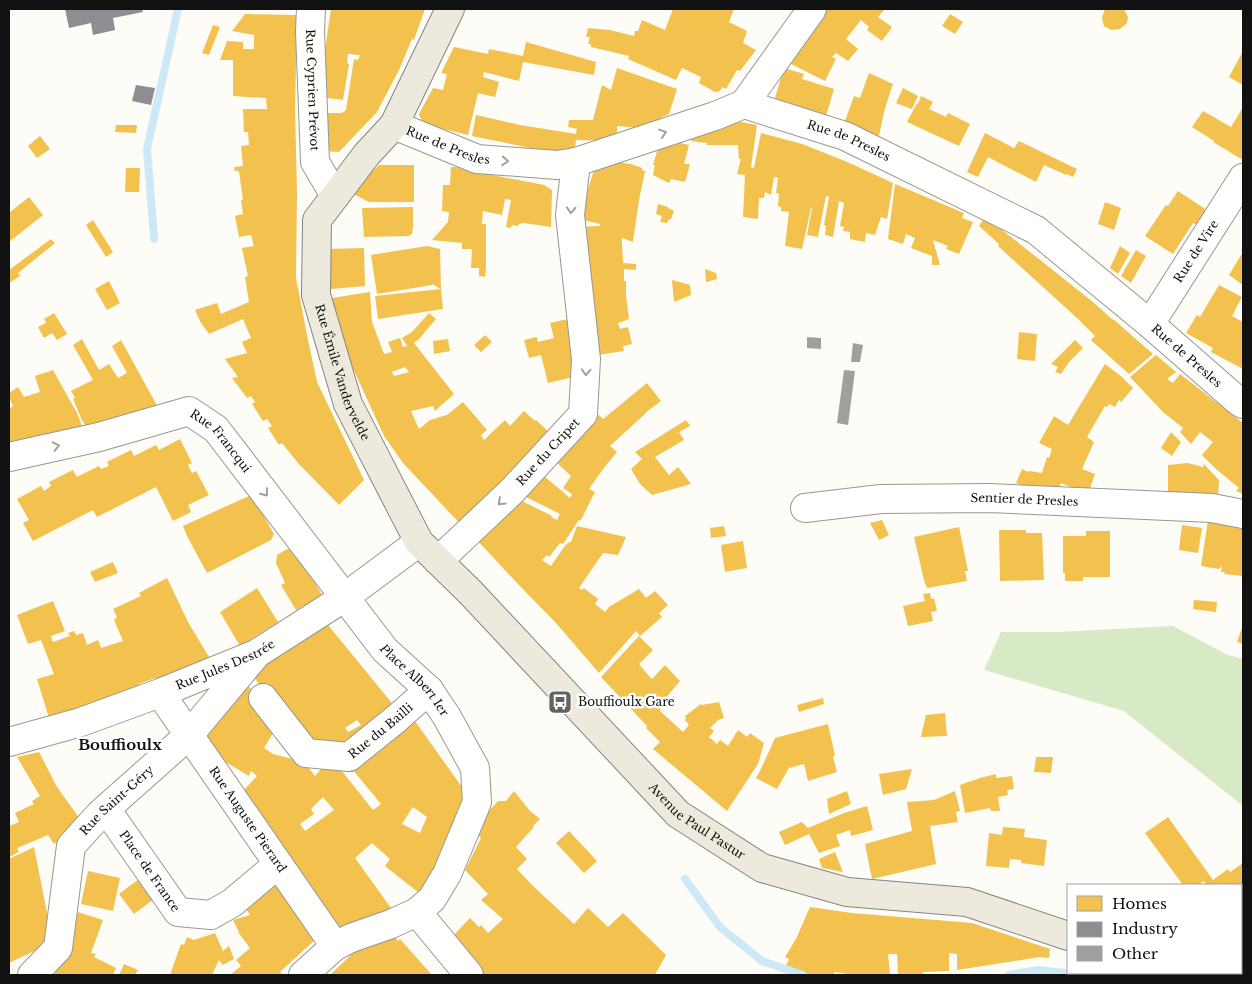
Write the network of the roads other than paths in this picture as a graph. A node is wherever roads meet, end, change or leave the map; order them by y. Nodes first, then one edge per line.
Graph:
1 (311, 9) edge
2 (450, 9) edge
3 (812, 9) edge
4 (744, 104) junction
5 (394, 125) junction
6 (576, 162) junction
7 (1243, 178) edge
8 (335, 196) junction
9 (1150, 324) junction
10 (1243, 404) edge
11 (9, 457) edge
12 (805, 508) dead end
13 (1243, 514) edge
14 (419, 542) junction
15 (438, 561) junction
16 (345, 597) junction
17 (256, 654) junction
18 (429, 690) junction
19 (160, 692) junction
20 (263, 698) dead end
21 (189, 735) junction
22 (9, 742) edge
23 (106, 809) junction
24 (278, 864) junction
25 (418, 912) junction
26 (1067, 936) edge
27 (335, 946) junction
28 (32, 975) edge
29 (303, 975) edge
30 (469, 975) edge

1 - 8 street, Rue Cyprien Prévot
2 - 5 main road, Rue Émile Vandervelde
3 - 4 street
6 -> 4 street, Rue de Presles
4 - 9 street, Rue de Presles
5 -> 6 street, Rue de Presles
5 - 8 main road, Rue Émile Vandervelde
6 -> 15 street, Rue du Cripet
7 - 9 street, Rue de Vire
8 - 14 main road, Rue Émile Vandervelde
9 - 10 street, Rue de Presles
11 -> 16 street, Rue Francqui
12 - 13 street, Sentier de Presles
14 - 15 main road, Avenue Paul Pastur
14 - 16 street, Rue Jules Destrée
15 - 26 main road, Avenue Paul Pastur
16 - 17 street, Rue Jules Destrée
16 - 18 street, Place Albert Ier
17 - 19 street, Rue Jules Destrée
17 - 21 street, Rue Saint-Géry
18 - 20 street, Rue du Bailli
18 - 25 street, Place Albert Ier
19 - 21 street, Rue Auguste Pierard
19 - 22 street, Rue Jules Destrée
21 - 23 street, Rue Saint-Géry
21 - 24 street, Rue Auguste Pierard
23 - 24 street, Place de France
23 - 28 street, Rue Saint-Géry
24 - 27 street, Rue Auguste Pierard
25 - 27 street
25 - 30 street
27 - 29 street

